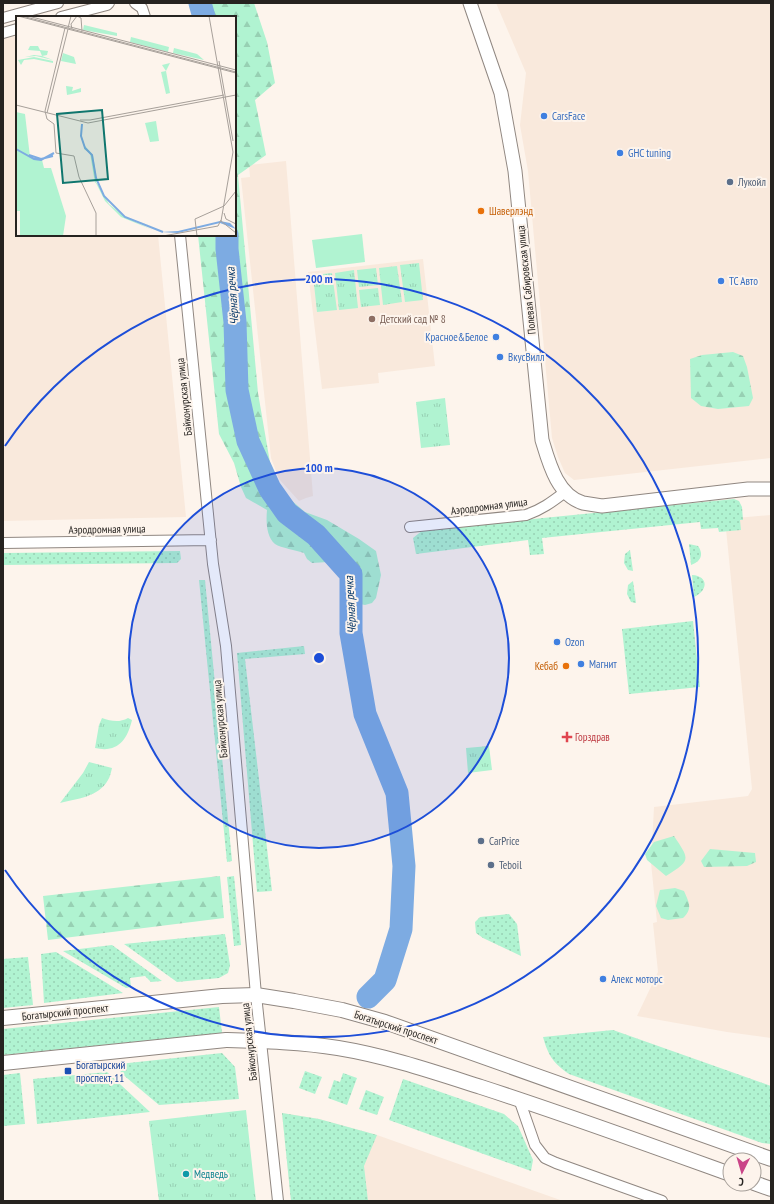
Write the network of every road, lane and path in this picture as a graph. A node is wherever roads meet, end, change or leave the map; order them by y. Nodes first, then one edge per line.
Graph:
1 (58, 3) edge
2 (109, 3) edge
3 (470, 3) edge
4 (64, 16) edge
5 (3, 18) edge
6 (16, 29) edge
7 (3, 33) edge
8 (180, 236) edge
9 (771, 489) edge
10 (564, 492) junction
11 (410, 527) dead end
12 (211, 540) junction
13 (3, 543) edge
14 (256, 995) junction
15 (3, 1018) edge
16 (262, 1041) junction
17 (3, 1063) edge
18 (520, 1099) junction
19 (771, 1159) edge
20 (722, 1171) edge
21 (278, 1201) edge
22 (662, 1201) edge

1 - 5 street
2 - 4 street
3 - 10 street, Полевая Сабировская улица
6 - 7 street
8 - 12 street, Байконурская улица
9 - 10 street
10 - 11 street, Аэродромная улица
12 - 13 street, Аэродромная улица
12 - 14 street, Байконурская улица
14 - 15 main road, Богатырский проспект
14 - 16 street, Байконурская улица
14 - 19 main road, Богатырский проспект
16 - 17 main road
16 - 18 main road
16 - 21 street, Байконурская улица
18 - 20 main road
18 - 22 street

